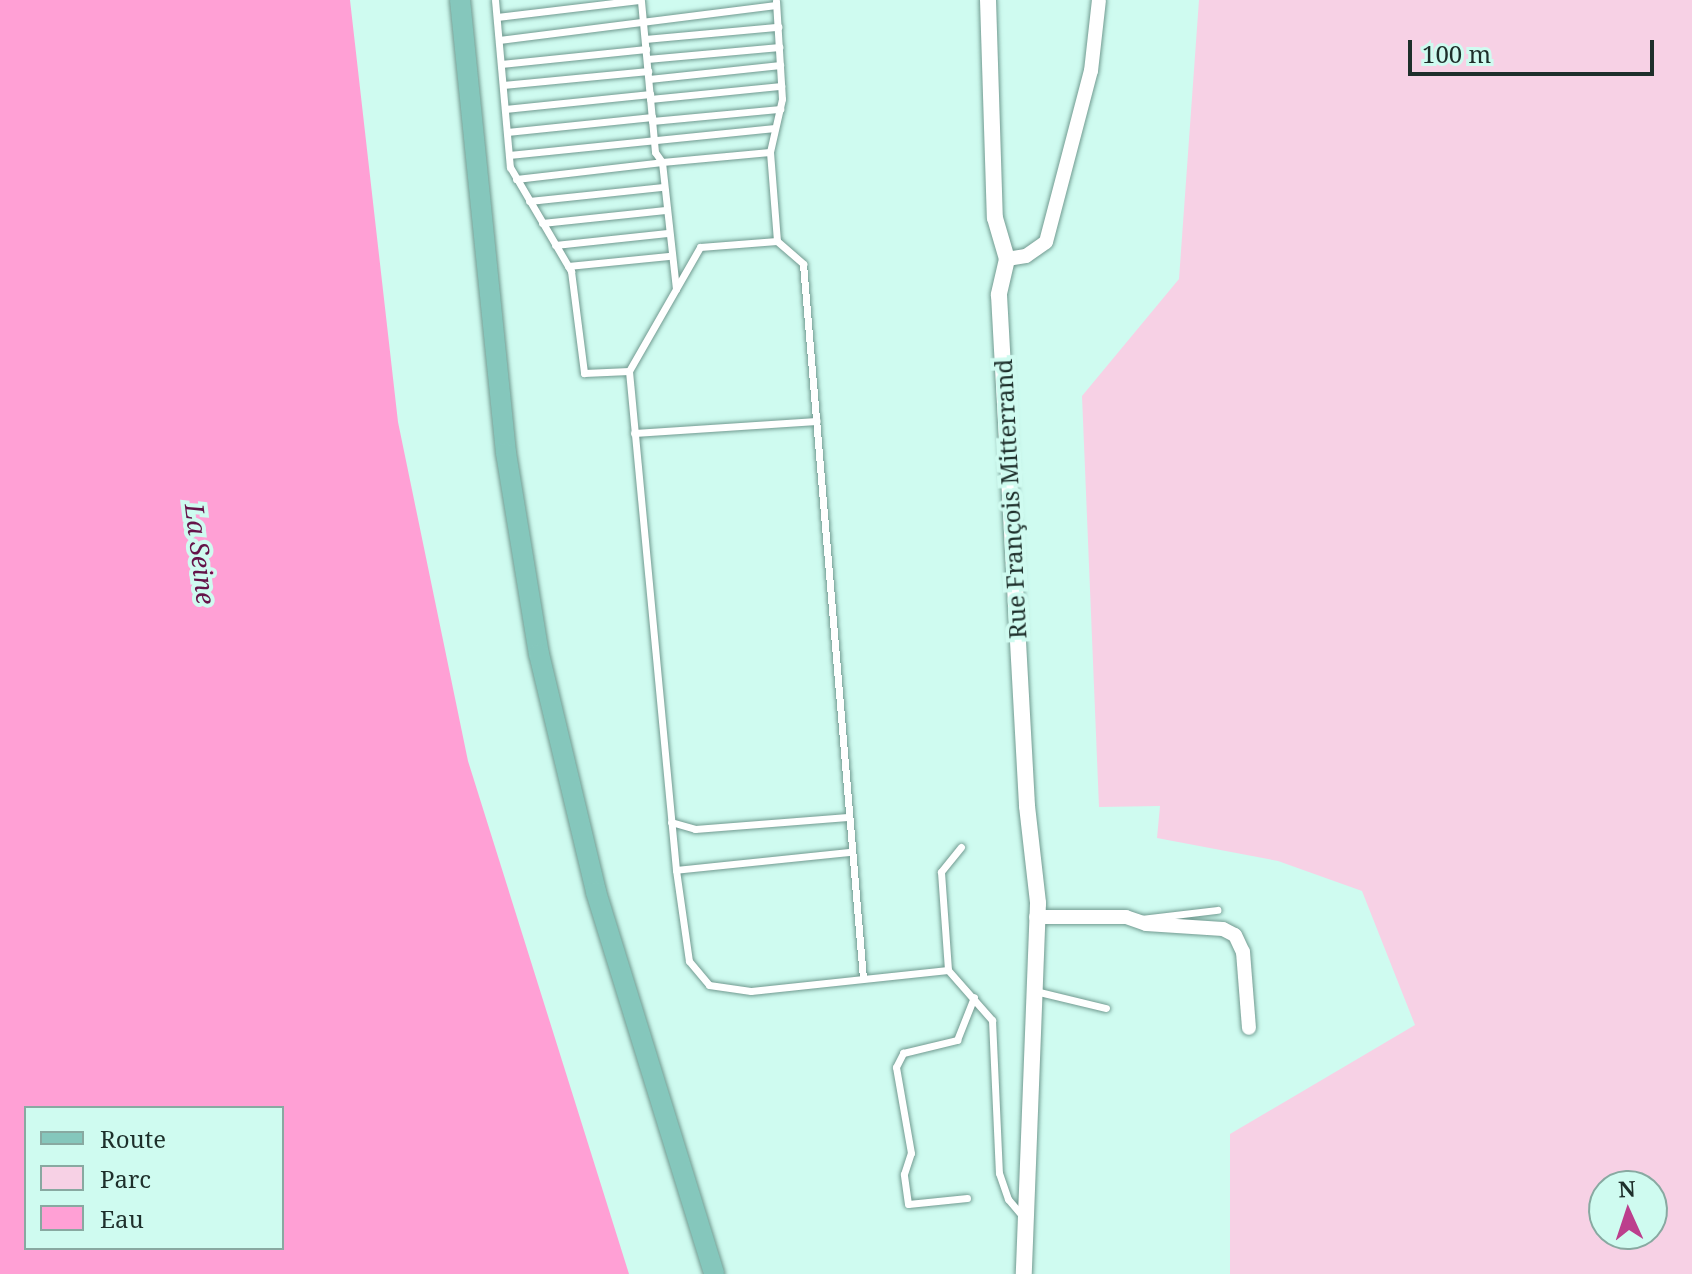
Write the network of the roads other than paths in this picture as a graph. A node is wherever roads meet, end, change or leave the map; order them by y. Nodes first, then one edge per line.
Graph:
1 (460, 0) edge
2 (495, 0) edge
3 (640, 0) edge
4 (988, 0) edge
5 (1099, 0) edge
6 (776, 2) edge
7 (497, 17) junction
8 (644, 22) junction
9 (778, 27) junction
10 (645, 39) junction
11 (499, 40) junction
12 (779, 47) junction
13 (646, 49) junction
14 (647, 59) junction
15 (501, 64) junction
16 (780, 65) junction
17 (648, 75) junction
18 (503, 85) junction
19 (781, 86) junction
20 (650, 96) junction
21 (505, 109) junction
22 (780, 109) junction
23 (652, 119) junction
24 (775, 128) junction
25 (507, 132) junction
26 (654, 141) junction
27 (770, 152) junction
28 (509, 155) junction
29 (662, 162) junction
30 (516, 179) junction
31 (663, 187) junction
32 (529, 201) junction
33 (665, 210) junction
34 (542, 223) junction
35 (667, 233) junction
36 (777, 241) junction
37 (555, 245) junction
38 (669, 256) junction
39 (1007, 259) junction
40 (568, 266) junction
41 (676, 289) junction
42 (629, 371) junction
43 (817, 421) junction
44 (634, 433) junction
45 (848, 817) junction
46 (671, 822) junction
47 (961, 847) dead end
48 (849, 852) junction
49 (676, 870) junction
50 (1217, 910) dead end
51 (1036, 917) junction
52 (1135, 920) junction
53 (948, 970) junction
54 (863, 978) junction
55 (1033, 991) junction
56 (974, 997) junction
57 (1106, 1008) dead end
58 (1249, 1028) dead end
59 (967, 1198) dead end
60 (1027, 1222) junction
61 (714, 1274) edge
62 (1024, 1274) edge

1 - 61 main road
2 - 7 lane
3 - 7 lane
3 - 8 lane
4 - 39 street, Rue François Mitterrand
5 - 39 street
6 - 8 lane
6 - 9 lane
7 - 11 lane
8 - 10 lane
8 - 11 lane
9 - 10 lane
9 - 12 lane
10 - 13 lane
11 - 15 lane
12 - 14 lane
12 - 16 lane
13 - 14 lane
13 - 15 lane
14 - 17 lane
15 - 18 lane
16 - 17 lane
16 - 19 lane
17 - 18 lane
17 - 20 lane
18 - 21 lane
19 - 20 lane
19 - 22 lane
20 - 21 lane
20 - 23 lane
21 - 25 lane
22 - 23 lane
22 - 24 lane
23 - 25 lane
23 - 26 lane
24 - 26 lane
24 - 27 lane
25 - 28 lane
26 - 28 lane
26 - 29 lane
27 - 29 lane
27 - 36 lane
28 - 30 lane
29 - 30 lane
29 - 31 lane
30 - 32 lane
31 - 32 lane
31 - 33 lane
32 - 34 lane
33 - 34 lane
33 - 35 lane
34 - 37 lane
35 - 37 lane
35 - 38 lane
36 - 41 lane
36 - 43 lane
37 - 40 lane
38 - 40 lane
38 - 41 lane
39 - 51 street, Rue François Mitterrand
40 - 42 lane
41 - 42 lane
42 - 44 lane
43 - 44 lane
43 - 45 lane
44 - 46 lane
45 - 46 lane
45 - 48 lane
46 - 49 lane
47 - 53 lane
48 - 49 lane
48 - 54 lane
49 - 54 lane
50 - 52 lane
51 - 52 street
51 - 55 street, Rue François Mitterrand
52 - 58 street
53 - 54 lane
53 - 56 lane
55 - 57 lane
55 - 60 street, Rue François Mitterrand
56 - 59 lane
56 - 60 lane
60 - 62 street, Rue François Mitterrand

